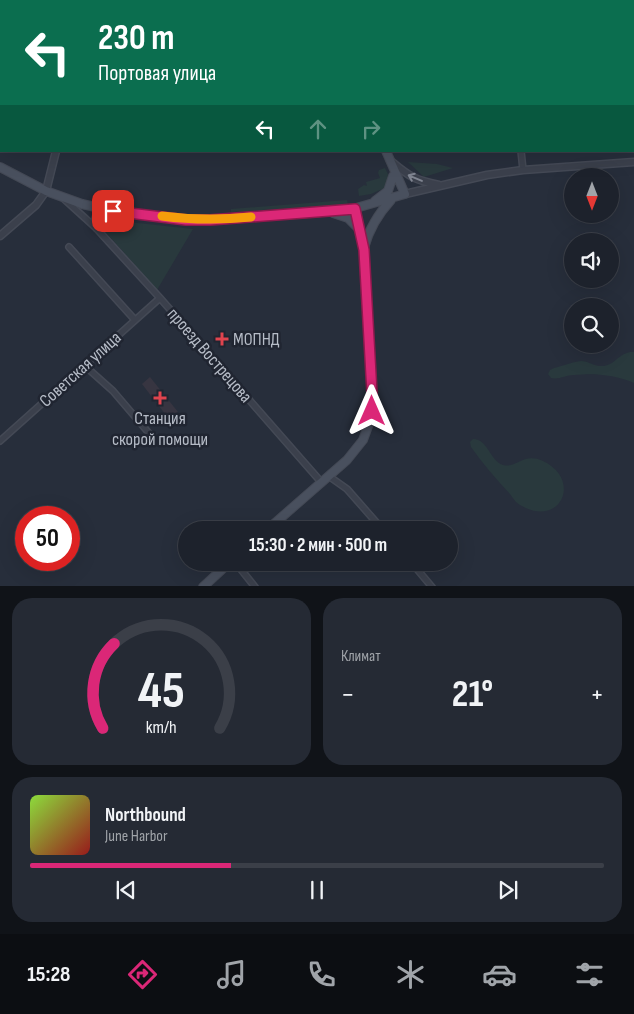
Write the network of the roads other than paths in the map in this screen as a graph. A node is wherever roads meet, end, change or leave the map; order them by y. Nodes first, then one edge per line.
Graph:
1 (56, 152) edge
2 (387, 152) edge
3 (521, 152) edge
4 (392, 162) junction
5 (634, 162) edge
6 (0, 167) edge
7 (522, 170) junction
8 (393, 176) junction
9 (442, 186) junction
10 (46, 191) junction
11 (405, 194) junction
12 (64, 199) junction
13 (391, 199) junction
14 (371, 205) junction
15 (98, 208) junction
16 (355, 209) junction
17 (322, 212) junction
18 (96, 228) junction
19 (360, 234) junction
20 (0, 236) edge
21 (69, 247) dead end
22 (364, 250) junction
23 (160, 298) junction
24 (135, 320) junction
25 (85, 366) junction
26 (148, 432) dead end
27 (0, 441) edge
28 (330, 477) junction
29 (322, 483) junction
30 (278, 521) edge
31 (375, 521) edge
32 (220, 571) edge
33 (243, 571) edge
34 (419, 571) edge
35 (203, 586) edge
36 (256, 586) edge
37 (432, 586) edge

1 - 10 street
2 - 4 main road
3 - 7 street
4 - 8 main road
9 -> 4 street
4 - 11 main road
5 - 7 street
6 - 10 main road
7 - 9 street
8 - 13 main road
8 - 14 main road
9 - 11 street
10 - 12 main road
10 - 20 street
11 - 13 main road
12 - 15 main road
12 - 18 street, проезд Вострецова
13 - 14 main road
13 - 22 main road
14 - 16 main road
15 - 17 main road
15 - 18 street
16 - 17 main road
16 - 19 main road
17 - 19 main road
18 - 23 street, проезд Вострецова
19 - 22 main road
21 - 24 street
22 - 28 main road
23 - 24 street, Советская улица
23 - 29 street, проезд Вострецова
24 - 25 street, Советская улица
25 - 26 street
25 - 27 street, Советская улица
28 - 29 main road
28 - 31 street
29 - 30 main road
32 - 35 main road
33 - 36 street
34 - 37 street

